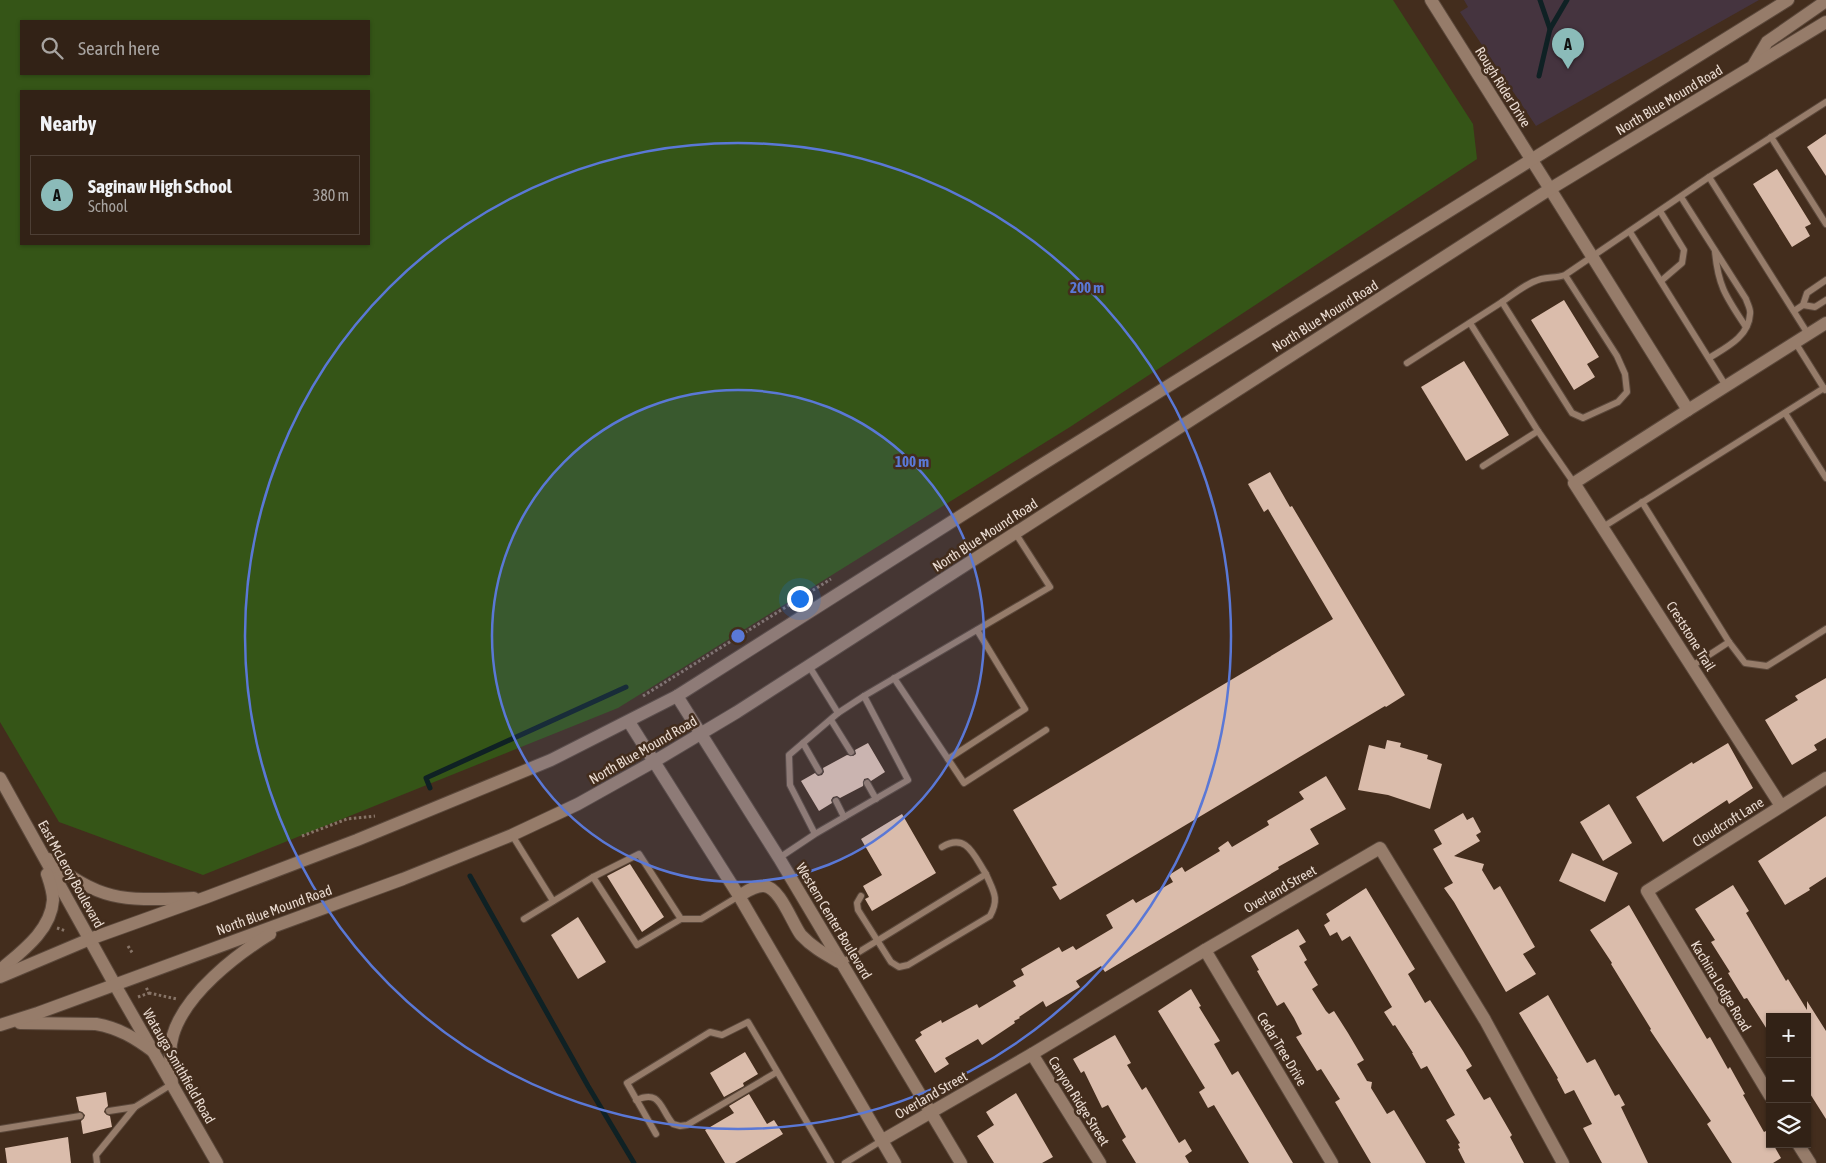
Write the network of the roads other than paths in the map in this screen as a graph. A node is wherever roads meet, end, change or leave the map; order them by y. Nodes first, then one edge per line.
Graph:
1 (1431, 0) edge
2 (1788, 0) edge
3 (1826, 1) edge
4 (1826, 22) edge
5 (1753, 66) junction
6 (1826, 102) edge
7 (1771, 137) junction
8 (1531, 160) junction
9 (1709, 178) junction
10 (1550, 189) junction
11 (1681, 197) junction
12 (1660, 211) junction
13 (1826, 224) edge
14 (1630, 232) junction
15 (1715, 250) junction
16 (1593, 257) junction
17 (1565, 275) junction
18 (1826, 280) edge
19 (1661, 281) junction
20 (1826, 300) edge
21 (1502, 302) junction
22 (1803, 305) junction
23 (1794, 311) junction
24 (1470, 323) junction
25 (1826, 323) edge
26 (1746, 327) junction
27 (1808, 334) junction
28 (1795, 342) junction
29 (1709, 358) junction
30 (1407, 363) dead end
31 (1726, 386) junction
32 (1825, 389) edge
33 (1688, 410) junction
34 (1785, 414) junction
35 (1538, 431) junction
36 (1483, 466) dead end
37 (1826, 478) edge
38 (1574, 483) junction
39 (1642, 502) junction
40 (1604, 527) junction
41 (1016, 534) junction
42 (1826, 629) edge
43 (976, 630) junction
44 (1729, 642) junction
45 (809, 666) junction
46 (1692, 666) junction
47 (894, 678) junction
48 (677, 696) junction
49 (864, 696) junction
50 (838, 713) junction
51 (831, 720) junction
52 (629, 722) junction
53 (1046, 730) dead end
54 (701, 734) junction
55 (803, 743) junction
56 (851, 752) dead end
57 (948, 760) junction
58 (655, 761) junction
59 (819, 771) dead end
60 (0, 778) edge
61 (1826, 778) edge
62 (867, 783) dead end
63 (876, 799) junction
64 (836, 801) dead end
65 (1781, 806) junction
66 (844, 817) junction
67 (815, 834) junction
68 (512, 835) junction
69 (942, 847) dead end
70 (42, 854) junction
71 (779, 858) junction
72 (986, 874) junction
73 (592, 877) junction
74 (1646, 891) joint
75 (739, 896) junction
76 (861, 896) dead end
77 (207, 897) junction
78 (553, 901) junction
79 (524, 918) dead end
80 (294, 919) junction
81 (682, 919) junction
82 (90, 939) junction
83 (877, 941) junction
84 (1205, 950) junction
85 (841, 963) junction
86 (0, 970) edge
87 (0, 977) edge
88 (115, 985) junction
89 (5, 1024) edge
90 (154, 1052) junction
91 (1032, 1054) junction
92 (777, 1072) junction
93 (172, 1084) junction
94 (1766, 1089) edge
95 (636, 1100) junction
96 (135, 1107) junction
97 (109, 1111) dead end
98 (931, 1112) junction
99 (80, 1116) dead end
100 (0, 1129) edge
101 (656, 1134) dead end
102 (882, 1141) junction
103 (1801, 1148) edge
104 (97, 1163) edge
105 (217, 1163) edge
106 (831, 1163) edge
107 (845, 1163) edge
108 (895, 1163) edge
109 (961, 1163) edge
110 (1100, 1163) edge
111 (1332, 1163) edge
112 (1563, 1163) edge
113 (1810, 1163) edge

1 - 8 main road, Rough Rider Drive
2 - 8 main road, North Blue Mound Road
3 - 5 main road
4 - 5 main road, North Blue Mound Road
5 - 10 main road, North Blue Mound Road
6 - 7 lane
7 - 9 lane
7 - 13 lane
8 - 10 main road, Rough Rider Drive
8 - 48 main road, North Blue Mound Road
9 - 11 lane
9 - 23 lane
10 - 16 main road, Rough Rider Drive
10 - 41 main road, North Blue Mound Road
11 - 12 lane
11 - 15 lane
12 - 14 lane
12 - 19 lane
14 - 16 lane
14 - 19 lane
15 - 26 lane
15 - 26 lane
16 - 17 lane
16 - 33 main road, Rough Rider Drive
17 - 21 lane
17 - 21 lane
18 - 22 lane
19 - 29 lane
20 - 22 lane
21 - 24 lane
22 - 23 lane
23 - 27 lane
24 - 30 lane
24 - 35 lane
25 - 27 main road
26 - 29 lane
27 - 28 main road
28 - 31 main road
28 - 32 lane
29 - 31 lane
31 - 33 main road
32 - 34 lane
33 - 38 main road
34 - 37 lane
34 - 39 lane
35 - 36 lane
35 - 38 lane
38 - 40 main road, Creststone Trail
39 - 40 lane
39 - 44 lane
40 - 46 main road, Creststone Trail
41 - 43 lane
41 - 45 main road, North Blue Mound Road
42 - 44 lane
43 - 47 lane
43 - 57 lane
44 - 46 lane
45 - 50 lane
45 - 54 main road, North Blue Mound Road
46 - 65 main road, Creststone Trail
47 - 49 lane
47 - 57 lane
48 - 52 main road, North Blue Mound Road
48 - 54 main road, Western Center Boulevard
49 - 50 lane
49 - 63 lane
50 - 51 lane
51 - 55 lane
51 - 56 lane
52 - 58 main road
52 - 77 main road, North Blue Mound Road
53 - 57 lane
54 - 58 main road, North Blue Mound Road
54 - 71 main road, Western Center Boulevard
55 - 59 lane
55 - 67 lane
58 - 68 main road, North Blue Mound Road
58 - 75 main road
60 - 70 main road, East McLeroy Boulevard
61 - 65 main road, Cloudcroft Lane
62 - 63 lane
63 - 66 lane
64 - 66 lane
65 - 74 main road, Cloudcroft Lane
66 - 67 lane
67 - 71 lane
68 - 78 lane
68 - 80 main road, North Blue Mound Road
69 - 72 lane
70 - 77 main road
70 - 82 main road, East McLeroy Boulevard
70 - 86 main road
71 - 85 main road, Western Center Boulevard
72 - 83 lane
72 - 83 lane
73 - 78 lane
73 - 81 lane
73 - 81 lane
74 - 94 main road, Kachina Lodge Road
75 - 81 lane
75 - 85 main road
75 - 102 main road
76 - 83 lane
77 - 82 main road, North Blue Mound Road
78 - 79 lane
80 - 88 main road, North Blue Mound Road
80 - 93 main road
82 - 87 main road, North Blue Mound Road
82 - 88 main road, East McLeroy Boulevard
83 - 85 lane
84 - 91 main road, Overland Street
84 - 111 main road, Cedar Tree Drive
84 - 112 main road, Overland Street
85 - 98 main road, Western Center Boulevard
88 - 89 main road, North Blue Mound Road
88 - 90 main road, Watauga Smithfield Road
89 - 90 main road
90 - 93 main road, Watauga Smithfield Road
91 - 98 main road, Overland Street
91 - 110 main road, Canyon Ridge Street
92 - 95 lane
92 - 95 lane
92 - 106 lane
93 - 96 lane
93 - 105 main road, Watauga Smithfield Road
95 - 101 lane
96 - 97 lane
96 - 104 lane
98 - 102 main road, Overland Street
98 - 109 main road, Western Center Boulevard
99 - 100 lane
102 - 107 lane
102 - 108 main road
103 - 113 main road

